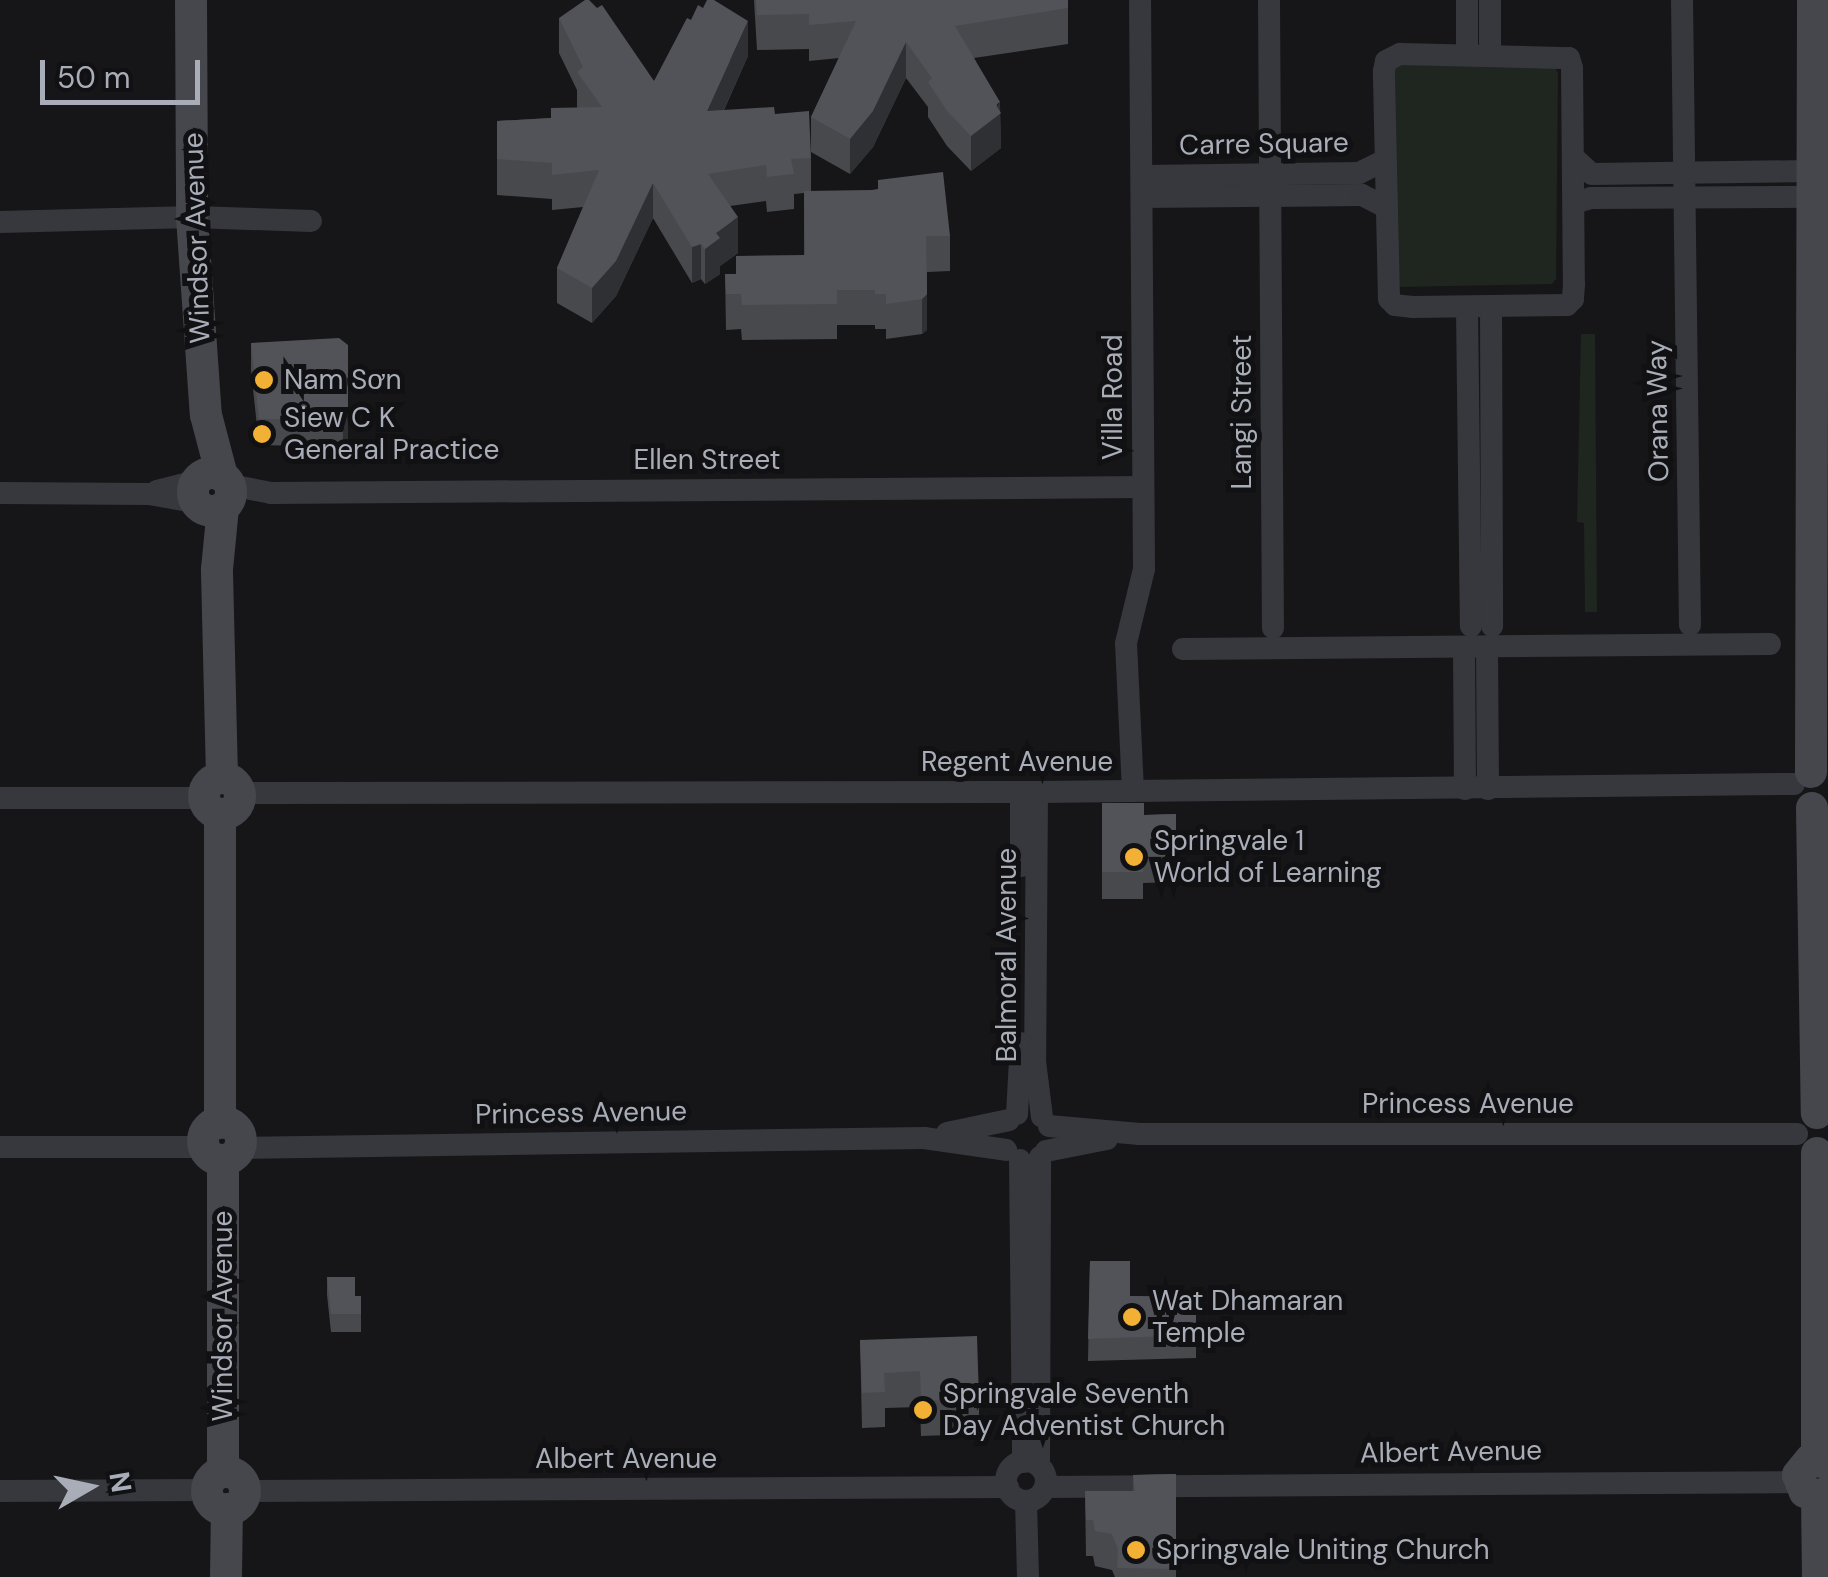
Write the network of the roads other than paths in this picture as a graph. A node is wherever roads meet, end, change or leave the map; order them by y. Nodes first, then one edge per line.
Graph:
1 (191, 0) edge
2 (1140, 0) edge
3 (1269, 0) edge
4 (1467, 0) edge
5 (1490, 0) edge
6 (1682, 0) edge
7 (1812, 0) edge
8 (1479, 54) junction
9 (1574, 158) junction
10 (1384, 161) junction
11 (1686, 172) junction
12 (1811, 184) junction
13 (1270, 185) junction
14 (1142, 186) junction
15 (1686, 196) junction
16 (1574, 203) junction
17 (1384, 206) junction
18 (192, 217) junction
19 (311, 221) dead end
20 (0, 222) edge
21 (1479, 308) junction
22 (1819, 321) edge
23 (1143, 487) junction
24 (212, 492) junction
25 (0, 493) edge
26 (1690, 626) dead end
27 (1273, 628) dead end
28 (1479, 637) junction
29 (1770, 644) dead end
30 (1183, 649) dead end
31 (1476, 789) junction
32 (1814, 789) edge
33 (1134, 791) junction
34 (1029, 792) junction
35 (221, 796) junction
36 (0, 798) edge
37 (1013, 1117) junction
38 (1046, 1122) junction
39 (1817, 1133) edge
40 (1140, 1134) junction
41 (924, 1138) junction
42 (222, 1144) junction
43 (0, 1147) edge
44 (1028, 1155) junction
45 (1818, 1478) edge
46 (1028, 1481) junction
47 (0, 1491) edge
48 (225, 1491) junction
49 (226, 1577) edge
50 (1028, 1577) edge
51 (1818, 1577) edge

1 - 18 street, Windsor Avenue
2 - 14 street, Villa Road
3 - 13 street, Langi Street
4 - 8 street
5 - 8 street
6 - 11 street, Orana Way
7 - 12 street
8 - 9 street, Carre Square
8 - 10 street, Carre Square
9 - 11 street
9 - 16 street, Carre Square
10 - 13 street, Carre Square
10 - 17 street, Carre Square
11 - 12 street
11 - 15 street, Orana Way
12 - 15 street
12 - 22 street
13 - 14 street, Carre Square
13 - 17 street, Carre Square
13 - 27 street, Langi Street
14 - 23 street, Villa Road
15 - 16 street
15 - 26 street, Orana Way
16 - 21 street, Carre Square
17 - 21 street, Carre Square
18 - 19 street
18 - 20 street
18 - 24 street, Windsor Avenue
21 - 28 street
22 - 32 street
23 - 24 street, Ellen Street
23 - 33 street, Villa Road
24 - 25 street, Ellen Street
24 - 35 street, Windsor Avenue
28 - 29 street
28 - 30 street
28 - 31 street
31 - 32 street, Regent Avenue
31 - 33 street, Regent Avenue
32 - 39 street
33 - 34 street, Regent Avenue
34 - 35 street, Regent Avenue
34 - 37 street, Balmoral Avenue
34 - 38 street, Balmoral Avenue
35 - 36 street, Regent Avenue
35 - 42 street, Windsor Avenue
37 - 38 street, Princess Avenue
37 - 41 street, Princess Avenue
37 - 44 street, Balmoral Avenue
38 - 40 street, Princess Avenue
38 - 44 street, Balmoral Avenue
39 - 40 street, Princess Avenue
39 - 45 street
40 - 44 street, Princess Avenue
41 - 42 street, Princess Avenue
41 - 44 street, Princess Avenue
42 - 43 street, Princess Avenue
42 - 48 street, Windsor Avenue
44 - 46 street
45 - 46 street, Albert Avenue
45 - 51 street
46 - 48 street, Albert Avenue
46 - 50 street
47 - 48 street, Albert Avenue
48 - 49 street, Windsor Avenue

